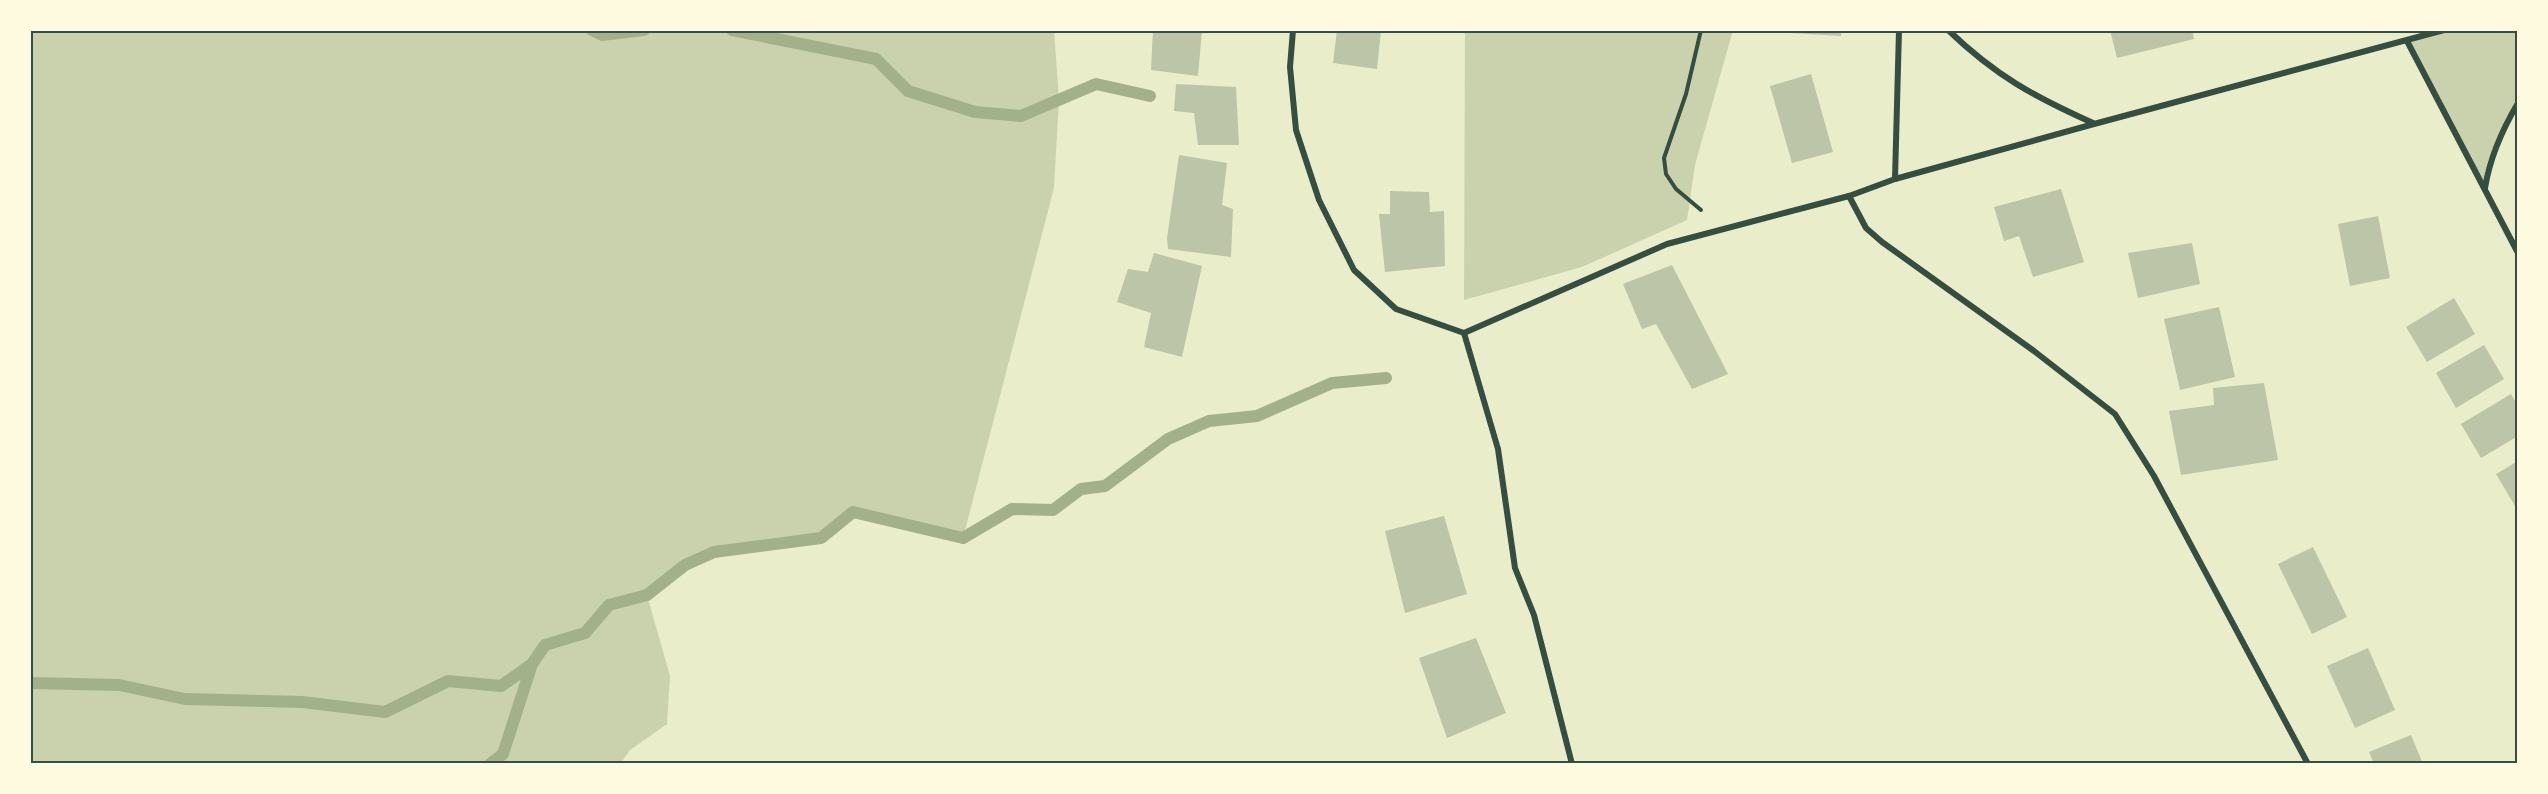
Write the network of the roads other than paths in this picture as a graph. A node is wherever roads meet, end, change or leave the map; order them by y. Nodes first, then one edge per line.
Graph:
1 (1293, 30) edge
2 (1899, 30) edge
3 (1948, 30) edge
4 (2444, 30) edge
5 (2407, 41) junction
6 (2518, 103) edge
7 (2094, 124) junction
8 (1895, 179) junction
9 (2485, 189) junction
10 (1849, 196) junction
11 (2518, 253) edge
12 (1464, 333) junction
13 (1572, 764) edge
14 (2308, 764) edge

1 - 12 street
2 - 8 street
3 - 7 street
4 - 5 street
5 - 7 street
5 - 9 street
6 - 9 street
7 - 8 street
8 - 10 street
9 - 11 street
10 - 12 street
10 - 14 street
12 - 13 street

